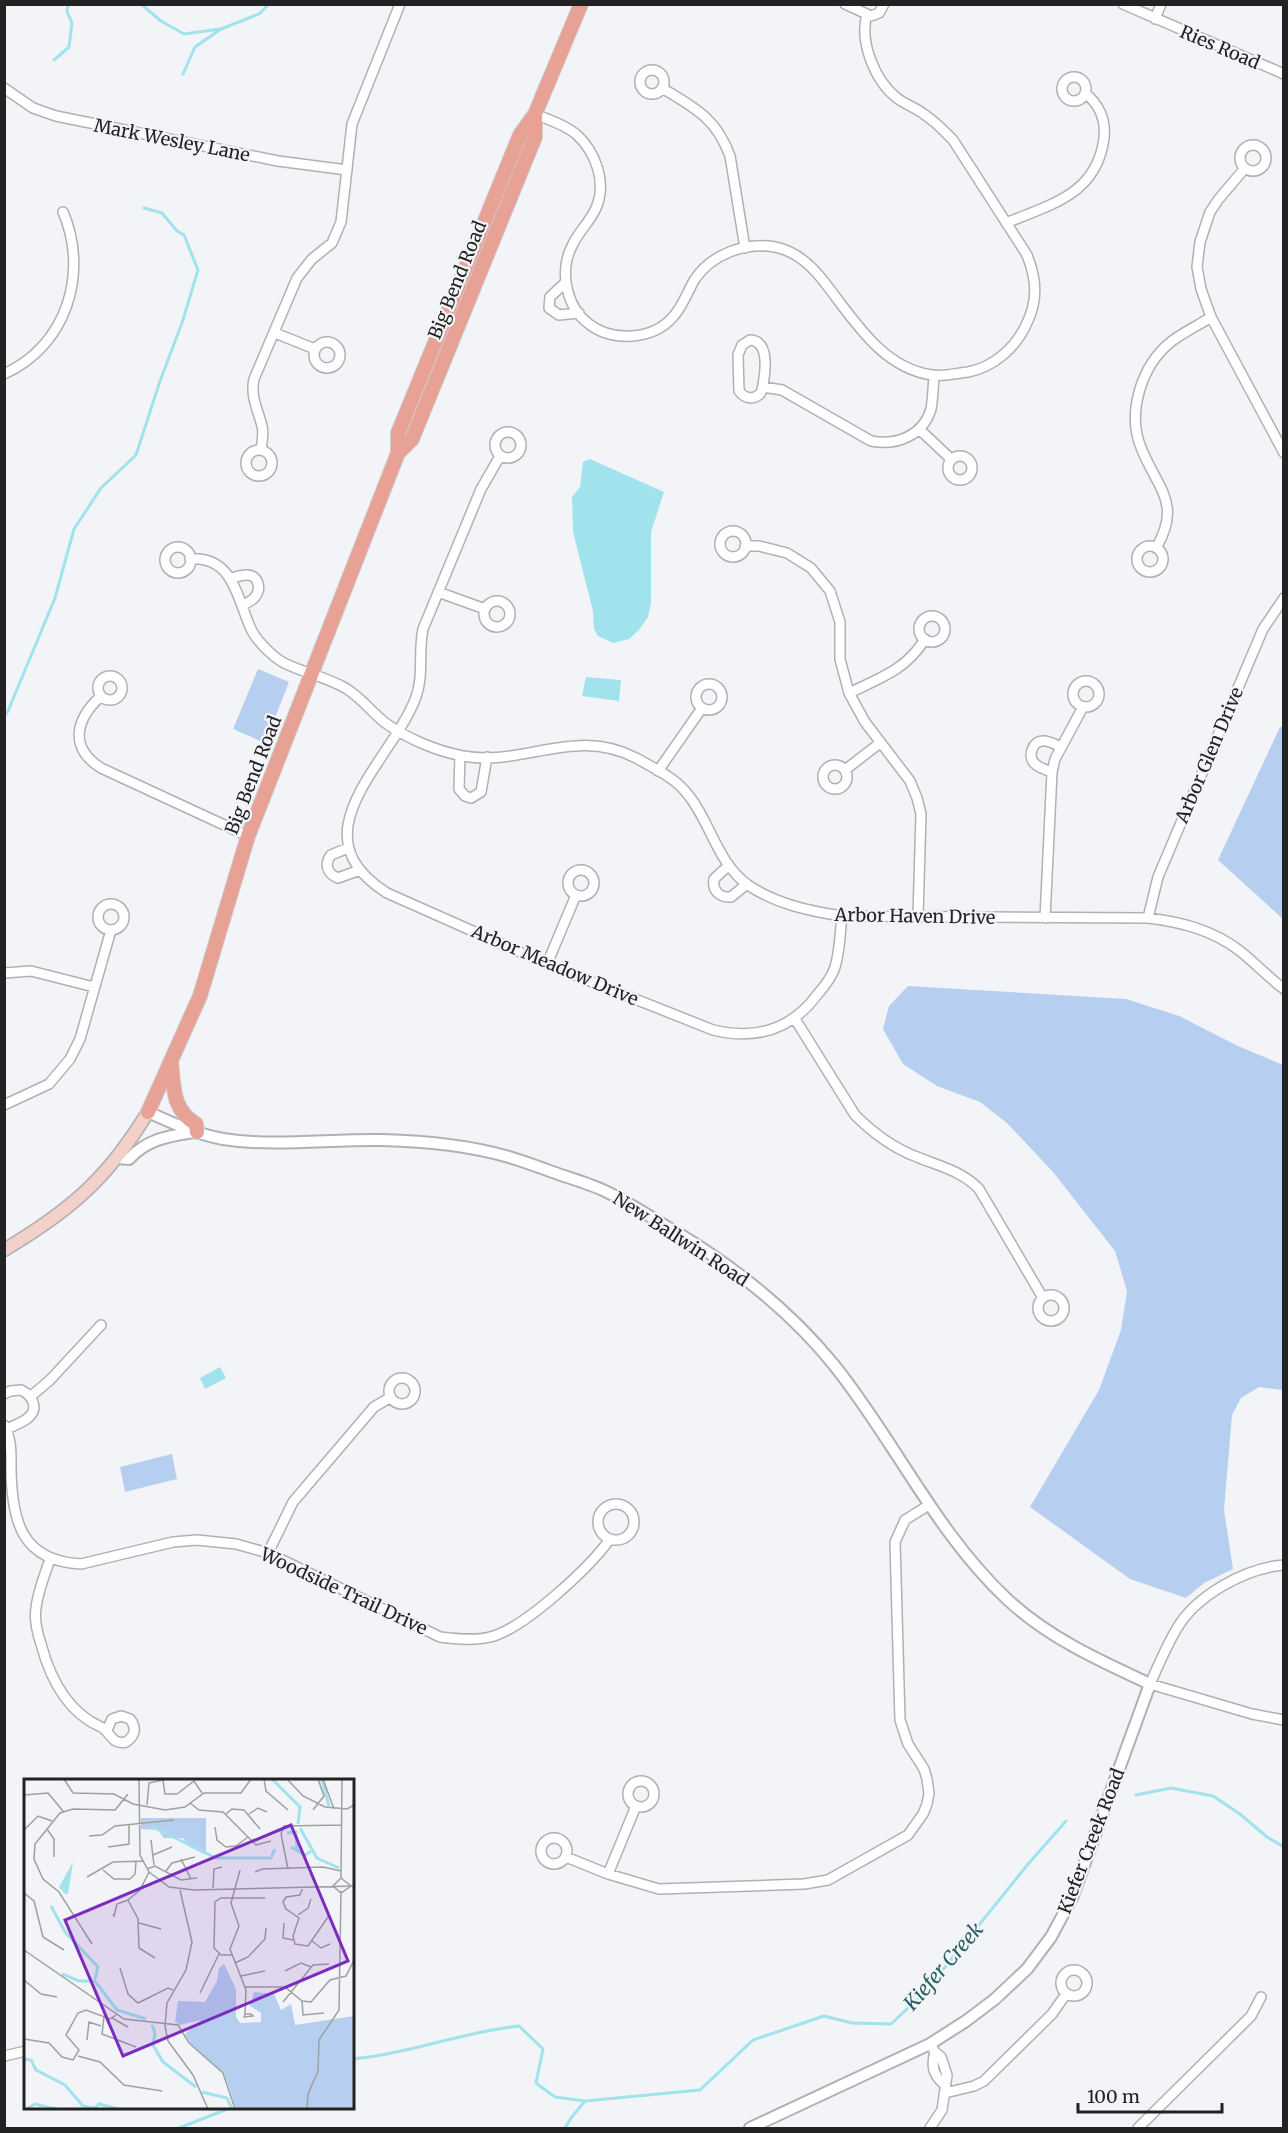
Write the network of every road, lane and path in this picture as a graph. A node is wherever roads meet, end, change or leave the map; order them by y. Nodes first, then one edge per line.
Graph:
1 (400, 4) edge
2 (581, 4) edge
3 (845, 4) edge
4 (884, 4) edge
5 (1123, 4) edge
6 (1161, 4) edge
7 (867, 14) junction
8 (1155, 19) junction
9 (1284, 74) edge
10 (4, 88) edge
11 (662, 88) dead end
12 (1085, 93) dead end
13 (535, 114) junction
14 (1245, 168) dead end
15 (347, 170) junction
16 (63, 212) dead end
17 (1006, 223) junction
18 (745, 248) junction
19 (566, 282) junction
20 (579, 313) junction
21 (1211, 317) junction
22 (274, 333) junction
23 (315, 349) dead end
24 (4, 374) edge
25 (934, 376) junction
26 (763, 387) junction
27 (919, 429) junction
28 (1280, 438) edge
29 (261, 450) dead end
30 (1284, 453) edge
31 (500, 456) dead end
32 (951, 459) dead end
33 (745, 546) dead end
34 (1156, 548) dead end
35 (190, 559) dead end
36 (231, 578) junction
37 (438, 592) junction
38 (1284, 598) edge
39 (242, 605) junction
40 (485, 609) dead end
41 (925, 639) dead end
42 (312, 673) junction
43 (849, 693) junction
44 (101, 696) dead end
45 (1083, 707) dead end
46 (702, 708) dead end
47 (398, 731) junction
48 (879, 743) junction
49 (1061, 747) junction
50 (460, 755) junction
51 (487, 757) junction
52 (845, 770) dead end
53 (658, 771) junction
54 (1052, 772) junction
55 (248, 836) junction
56 (348, 848) junction
57 (729, 865) junction
58 (360, 870) junction
59 (747, 884) junction
60 (576, 895) dead end
61 (842, 916) junction
62 (918, 916) junction
63 (1045, 918) junction
64 (1148, 918) junction
65 (111, 930) dead end
66 (547, 964) junction
67 (4, 973) edge
68 (94, 987) junction
69 (1284, 989) edge
70 (795, 1019) junction
71 (171, 1061) junction
72 (4, 1105) edge
73 (148, 1112) junction
74 (196, 1132) junction
75 (118, 1158) junction
76 (4, 1250) edge
77 (1043, 1298) dead end
78 (100, 1325) dead end
79 (4, 1394) edge
80 (30, 1396) junction
81 (391, 1397) dead end
82 (6, 1427) edge
83 (929, 1505) junction
84 (610, 1539) junction
85 (268, 1553) junction
86 (50, 1558) junction
87 (1284, 1565) edge
88 (1150, 1684) junction
89 (1284, 1720) edge
90 (107, 1730) dead end
91 (636, 1806) dead end
92 (566, 1857) dead end
93 (608, 1874) junction
94 (1066, 1994) dead end
95 (1261, 1997) dead end
96 (932, 2048) junction
97 (24, 2051) edge
98 (4, 2056) edge
99 (945, 2088) junction
100 (750, 2128) edge
101 (930, 2128) edge
102 (1138, 2128) edge

1 - 15 street
2 - 13 main road, Big Bend Road
3 - 7 street
4 - 7 street
5 - 8 street, Ries Road
6 - 8 street
7 - 17 street
8 - 9 street, Ries Road
10 - 15 street, Mark Wesley Lane
11 - 18 street
12 - 17 street
13 - 19 street
13 - 42 main road, Big Bend Road
14 - 21 street
15 - 22 street
16 - 24 street
17 - 25 street
18 - 20 street
18 - 25 street
19 - 20 street
19 - 20 street
21 - 28 street
21 - 34 street
22 - 23 street
22 - 29 street
25 - 27 street
26 - 26 street
26 - 27 street
27 - 32 street
28 - 30 street
31 - 37 street
33 - 43 street
35 - 36 street
36 - 39 street, Arbor Haven Drive
36 - 39 street
37 - 40 street
37 - 47 street
38 - 64 street, Arbor Glen Drive
39 - 42 street, Arbor Haven Drive
41 - 43 street
42 - 47 street, Arbor Haven Drive
42 - 55 main road, Big Bend Road
43 - 48 street
44 - 55 street
45 - 49 street
46 - 53 street
47 - 50 street, Arbor Haven Drive
47 - 56 street
48 - 52 street
48 - 62 street
49 - 54 street
49 - 54 street
50 - 51 street, Arbor Haven Drive
50 - 51 street
51 - 53 street, Arbor Haven Drive
53 - 57 street, Arbor Haven Drive
54 - 63 street
55 - 71 main road, Big Bend Road
56 - 58 street, Arbor Meadow Drive
56 - 58 street
57 - 59 street, Arbor Haven Drive
57 - 59 street
58 - 66 street, Arbor Meadow Drive
59 - 61 street, Arbor Haven Drive
60 - 66 street
61 - 62 street, Arbor Haven Drive
61 - 70 street, Arbor Meadow Drive
62 - 63 street, Arbor Haven Drive
63 - 64 street, Arbor Haven Drive
64 - 69 street, Arbor Haven Drive
65 - 68 street
66 - 70 street, Arbor Meadow Drive
67 - 68 street
68 - 72 street
70 - 77 street
71 - 73 main road, Big Bend Road
71 - 74 main road
73 - 74 street, New Ballwin Road
73 - 75 main road
74 - 75 street
74 - 83 street, New Ballwin Road
75 - 76 main road
78 - 80 street
79 - 80 street
80 - 82 street
81 - 85 street
82 - 86 street, Woodside Trail Drive
83 - 88 street, New Ballwin Road
83 - 93 street
84 - 84 street, Woodside Trail Drive
84 - 85 street, Woodside Trail Drive
85 - 86 street, Woodside Trail Drive
86 - 90 street
87 - 88 street, Kiefer Creek Road
88 - 89 street, New Ballwin Road
88 - 96 street, Kiefer Creek Road
91 - 93 street
92 - 93 street
94 - 99 street
95 - 102 street
96 - 99 street
96 - 100 street, Kiefer Creek Road
97 - 98 street
99 - 101 street

